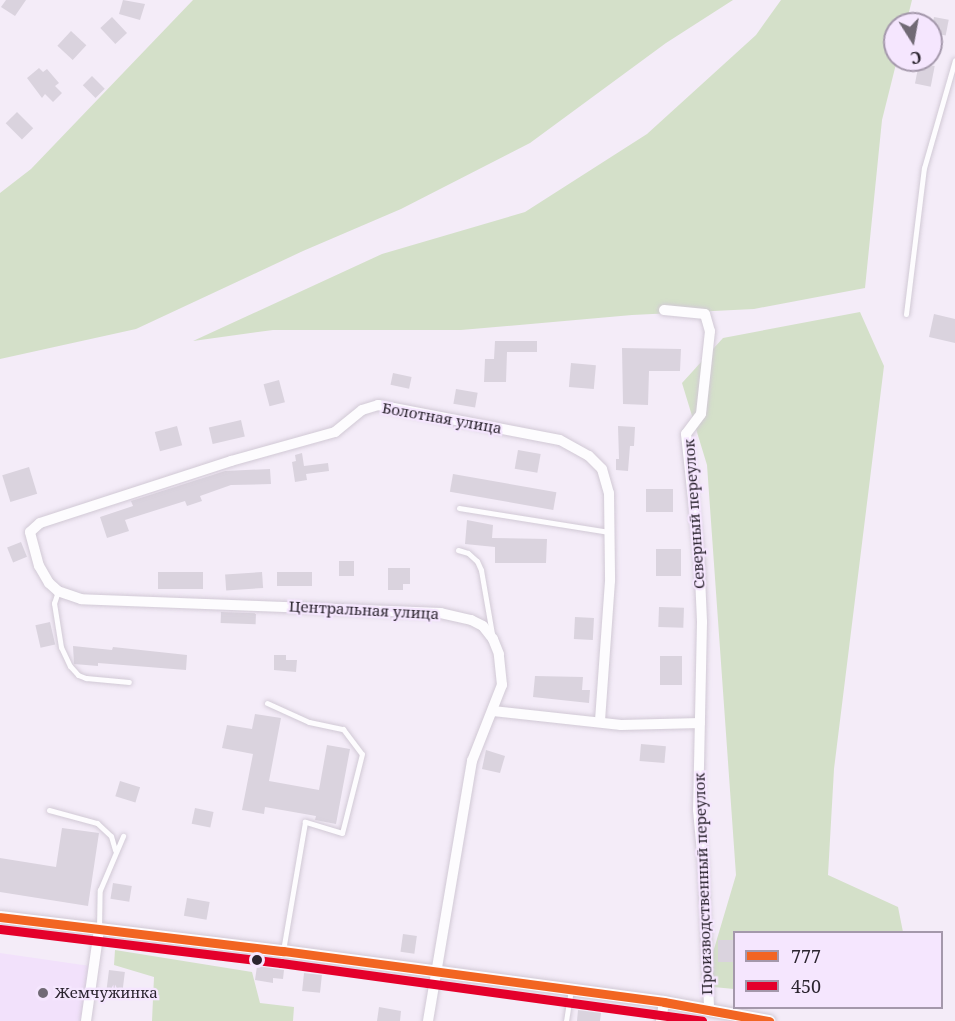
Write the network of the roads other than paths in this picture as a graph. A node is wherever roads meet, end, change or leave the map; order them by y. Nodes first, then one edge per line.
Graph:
1 (955, 60) edge
2 (664, 310) dead end
3 (906, 314) dead end
4 (459, 508) dead end
5 (609, 532) junction
6 (458, 550) dead end
7 (58, 591) junction
8 (493, 639) junction
9 (129, 682) dead end
10 (267, 703) dead end
11 (493, 711) junction
12 (600, 721) junction
13 (700, 723) junction
14 (49, 810) dead end
15 (123, 836) dead end
16 (115, 850) junction
17 (0, 917) edge
18 (99, 930) junction
19 (283, 951) junction
20 (438, 973) junction
21 (571, 990) junction
22 (664, 1002) junction
23 (709, 1008) junction
24 (86, 1021) edge
25 (428, 1021) edge
26 (566, 1021) edge
27 (661, 1021) edge
28 (769, 1021) edge

1 - 3 lane
2 - 13 street, Северный переулок
4 - 5 lane
5 - 7 street, Болотная улица
5 - 12 street, Болотная улица
6 - 8 lane
7 - 8 street, Центральная улица
7 - 9 lane
8 - 11 street
10 - 19 lane
11 - 12 street
11 - 20 street
12 - 13 street
13 - 23 street, Производственный переулок
14 - 16 lane
15 - 16 lane
16 - 18 lane
17 - 18 street
18 - 19 street
18 - 24 street
19 - 20 street
20 - 21 street
20 - 25 street
21 - 22 street
21 - 26 lane
22 - 23 street
22 - 27 street
23 - 28 street

